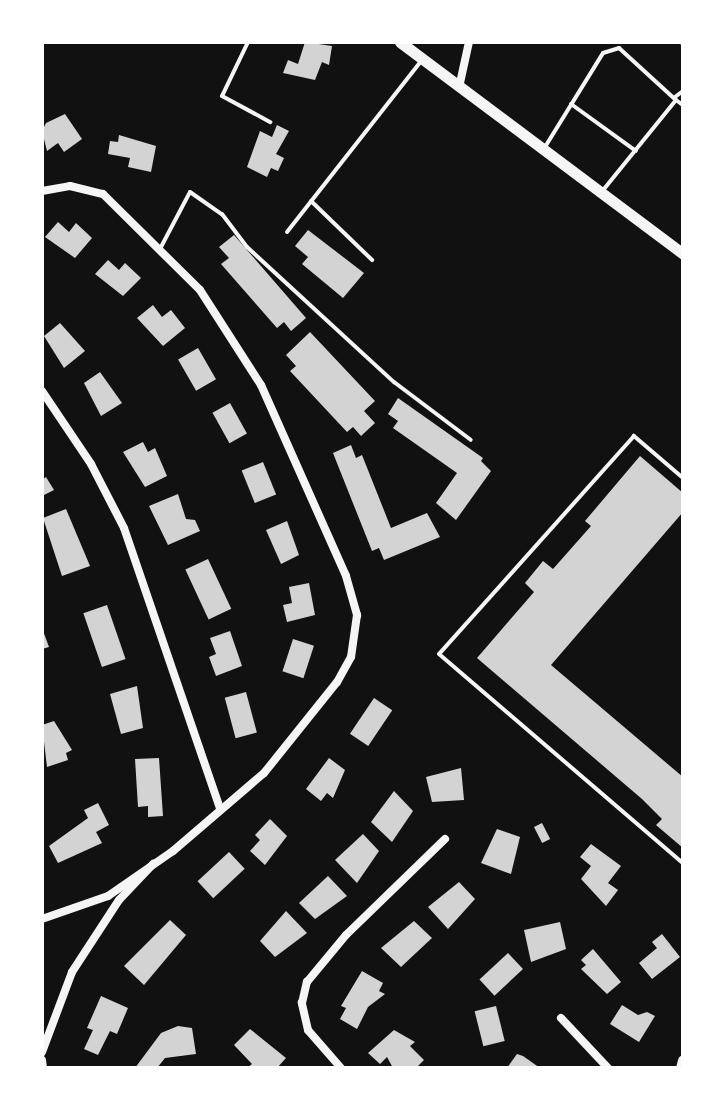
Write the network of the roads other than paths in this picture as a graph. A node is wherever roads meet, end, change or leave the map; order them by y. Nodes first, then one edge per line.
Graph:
1 (248, 42) edge
2 (400, 42) edge
3 (469, 42) edge
4 (424, 58) junction
5 (460, 83) junction
6 (683, 91) edge
7 (676, 98) junction
8 (571, 104) junction
9 (683, 105) edge
10 (270, 122) dead end
11 (544, 149) junction
12 (636, 151) junction
13 (42, 191) edge
14 (601, 192) junction
15 (311, 201) junction
16 (287, 232) dead end
17 (161, 247) junction
18 (683, 254) edge
19 (372, 260) dead end
20 (42, 391) edge
21 (471, 440) dead end
22 (683, 478) edge
23 (220, 808) junction
24 (445, 839) dead end
25 (153, 863) junction
26 (683, 863) edge
27 (42, 919) edge
28 (561, 1018) dead end
29 (42, 1052) edge
30 (42, 1060) edge
31 (683, 1060) edge
32 (43, 1068) edge
33 (341, 1068) edge
34 (608, 1068) edge
35 (681, 1068) edge

1 - 10 lane
2 - 4 street
3 - 5 street
4 - 5 street
4 - 15 lane
5 - 11 street
6 - 7 lane
7 - 8 lane
7 - 9 lane
7 - 12 lane
8 - 11 lane
8 - 12 lane
11 - 14 street
12 - 14 lane
13 - 17 street
14 - 18 street
15 - 16 lane
15 - 19 lane
17 - 21 lane
17 - 23 street
20 - 23 street
22 - 26 lane
23 - 25 street
24 - 33 street
25 - 27 street
25 - 29 street
28 - 34 street
30 - 32 street
31 - 35 street

